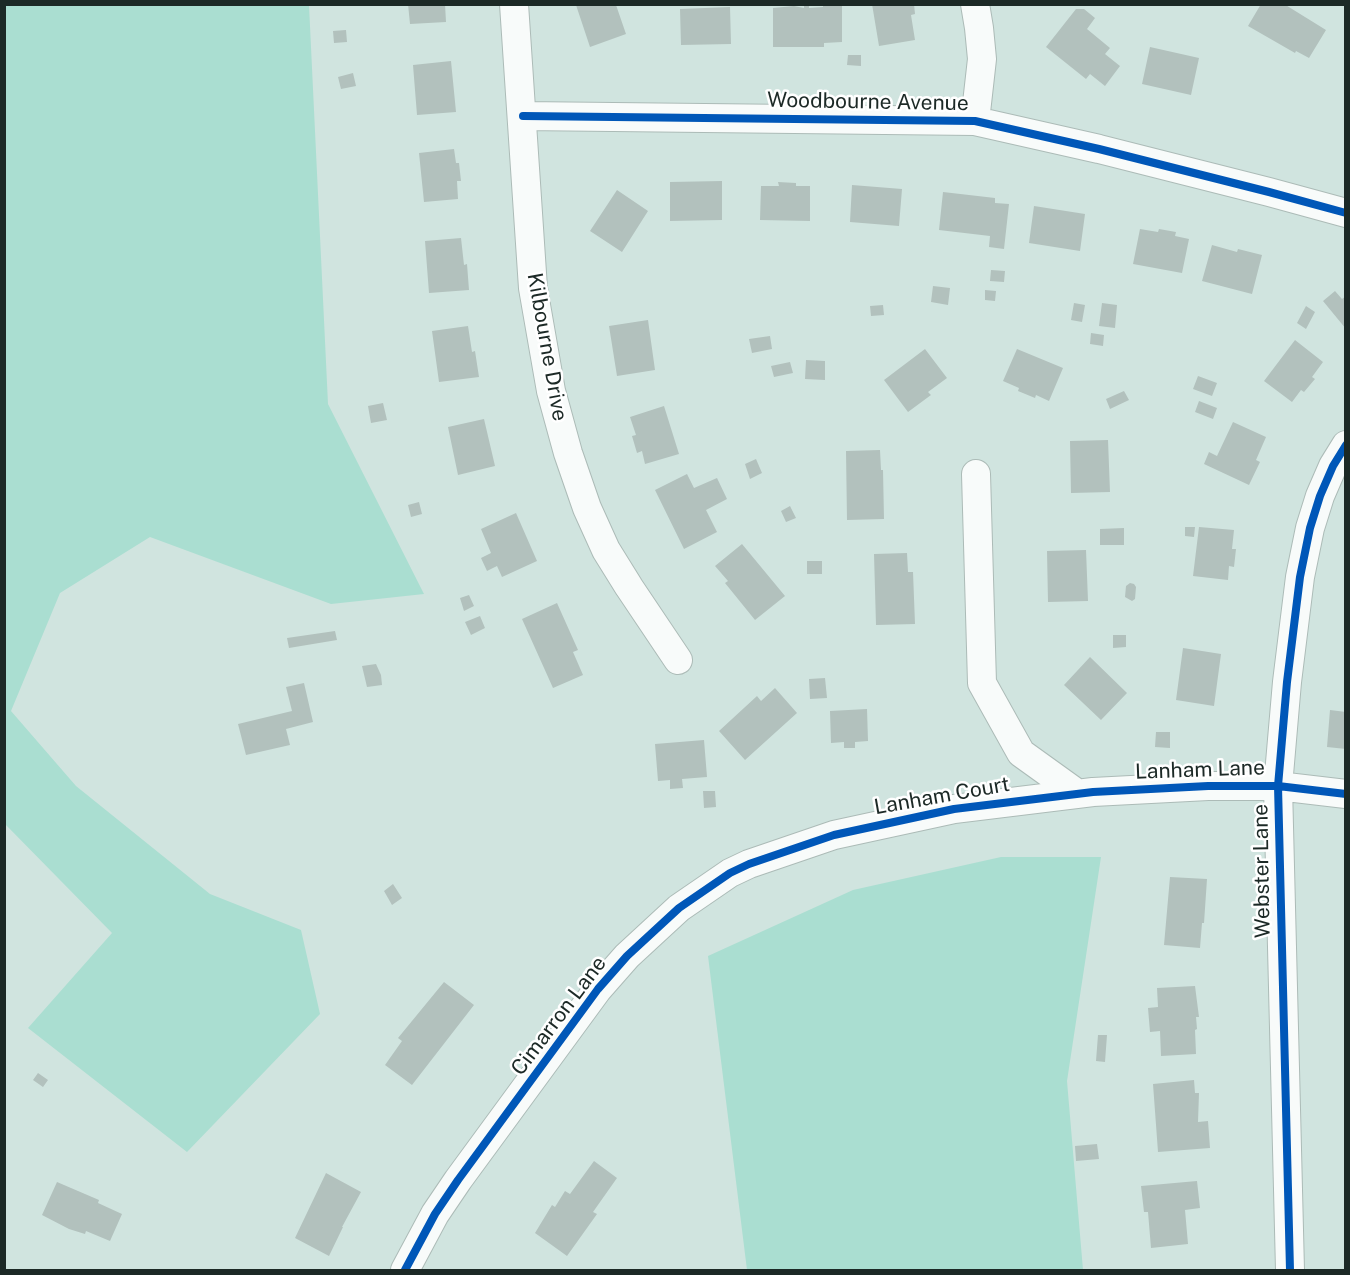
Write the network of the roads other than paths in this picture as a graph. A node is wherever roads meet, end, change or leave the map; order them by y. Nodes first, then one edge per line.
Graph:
1 (514, 4) edge
2 (975, 4) edge
3 (523, 116) junction
4 (975, 121) junction
5 (1346, 213) edge
6 (1346, 445) edge
7 (976, 474) dead end
8 (678, 660) dead end
9 (1278, 786) junction
10 (1346, 794) edge
11 (1067, 795) junction
12 (834, 835) joint
13 (405, 1270) edge
14 (1290, 1270) edge

1 - 3 street, Kilbourne Drive
2 - 4 street
3 - 4 street, Woodbourne Avenue
3 - 8 street, Kilbourne Drive
4 - 5 street, Woodbourne Avenue
6 - 9 street, Webster Lane
7 - 11 street
9 - 10 street, Lanham Lane
9 - 11 street, Lanham Lane
9 - 14 street, Webster Lane
11 - 12 street, Lanham Court
12 - 13 street, Cimarron Lane

